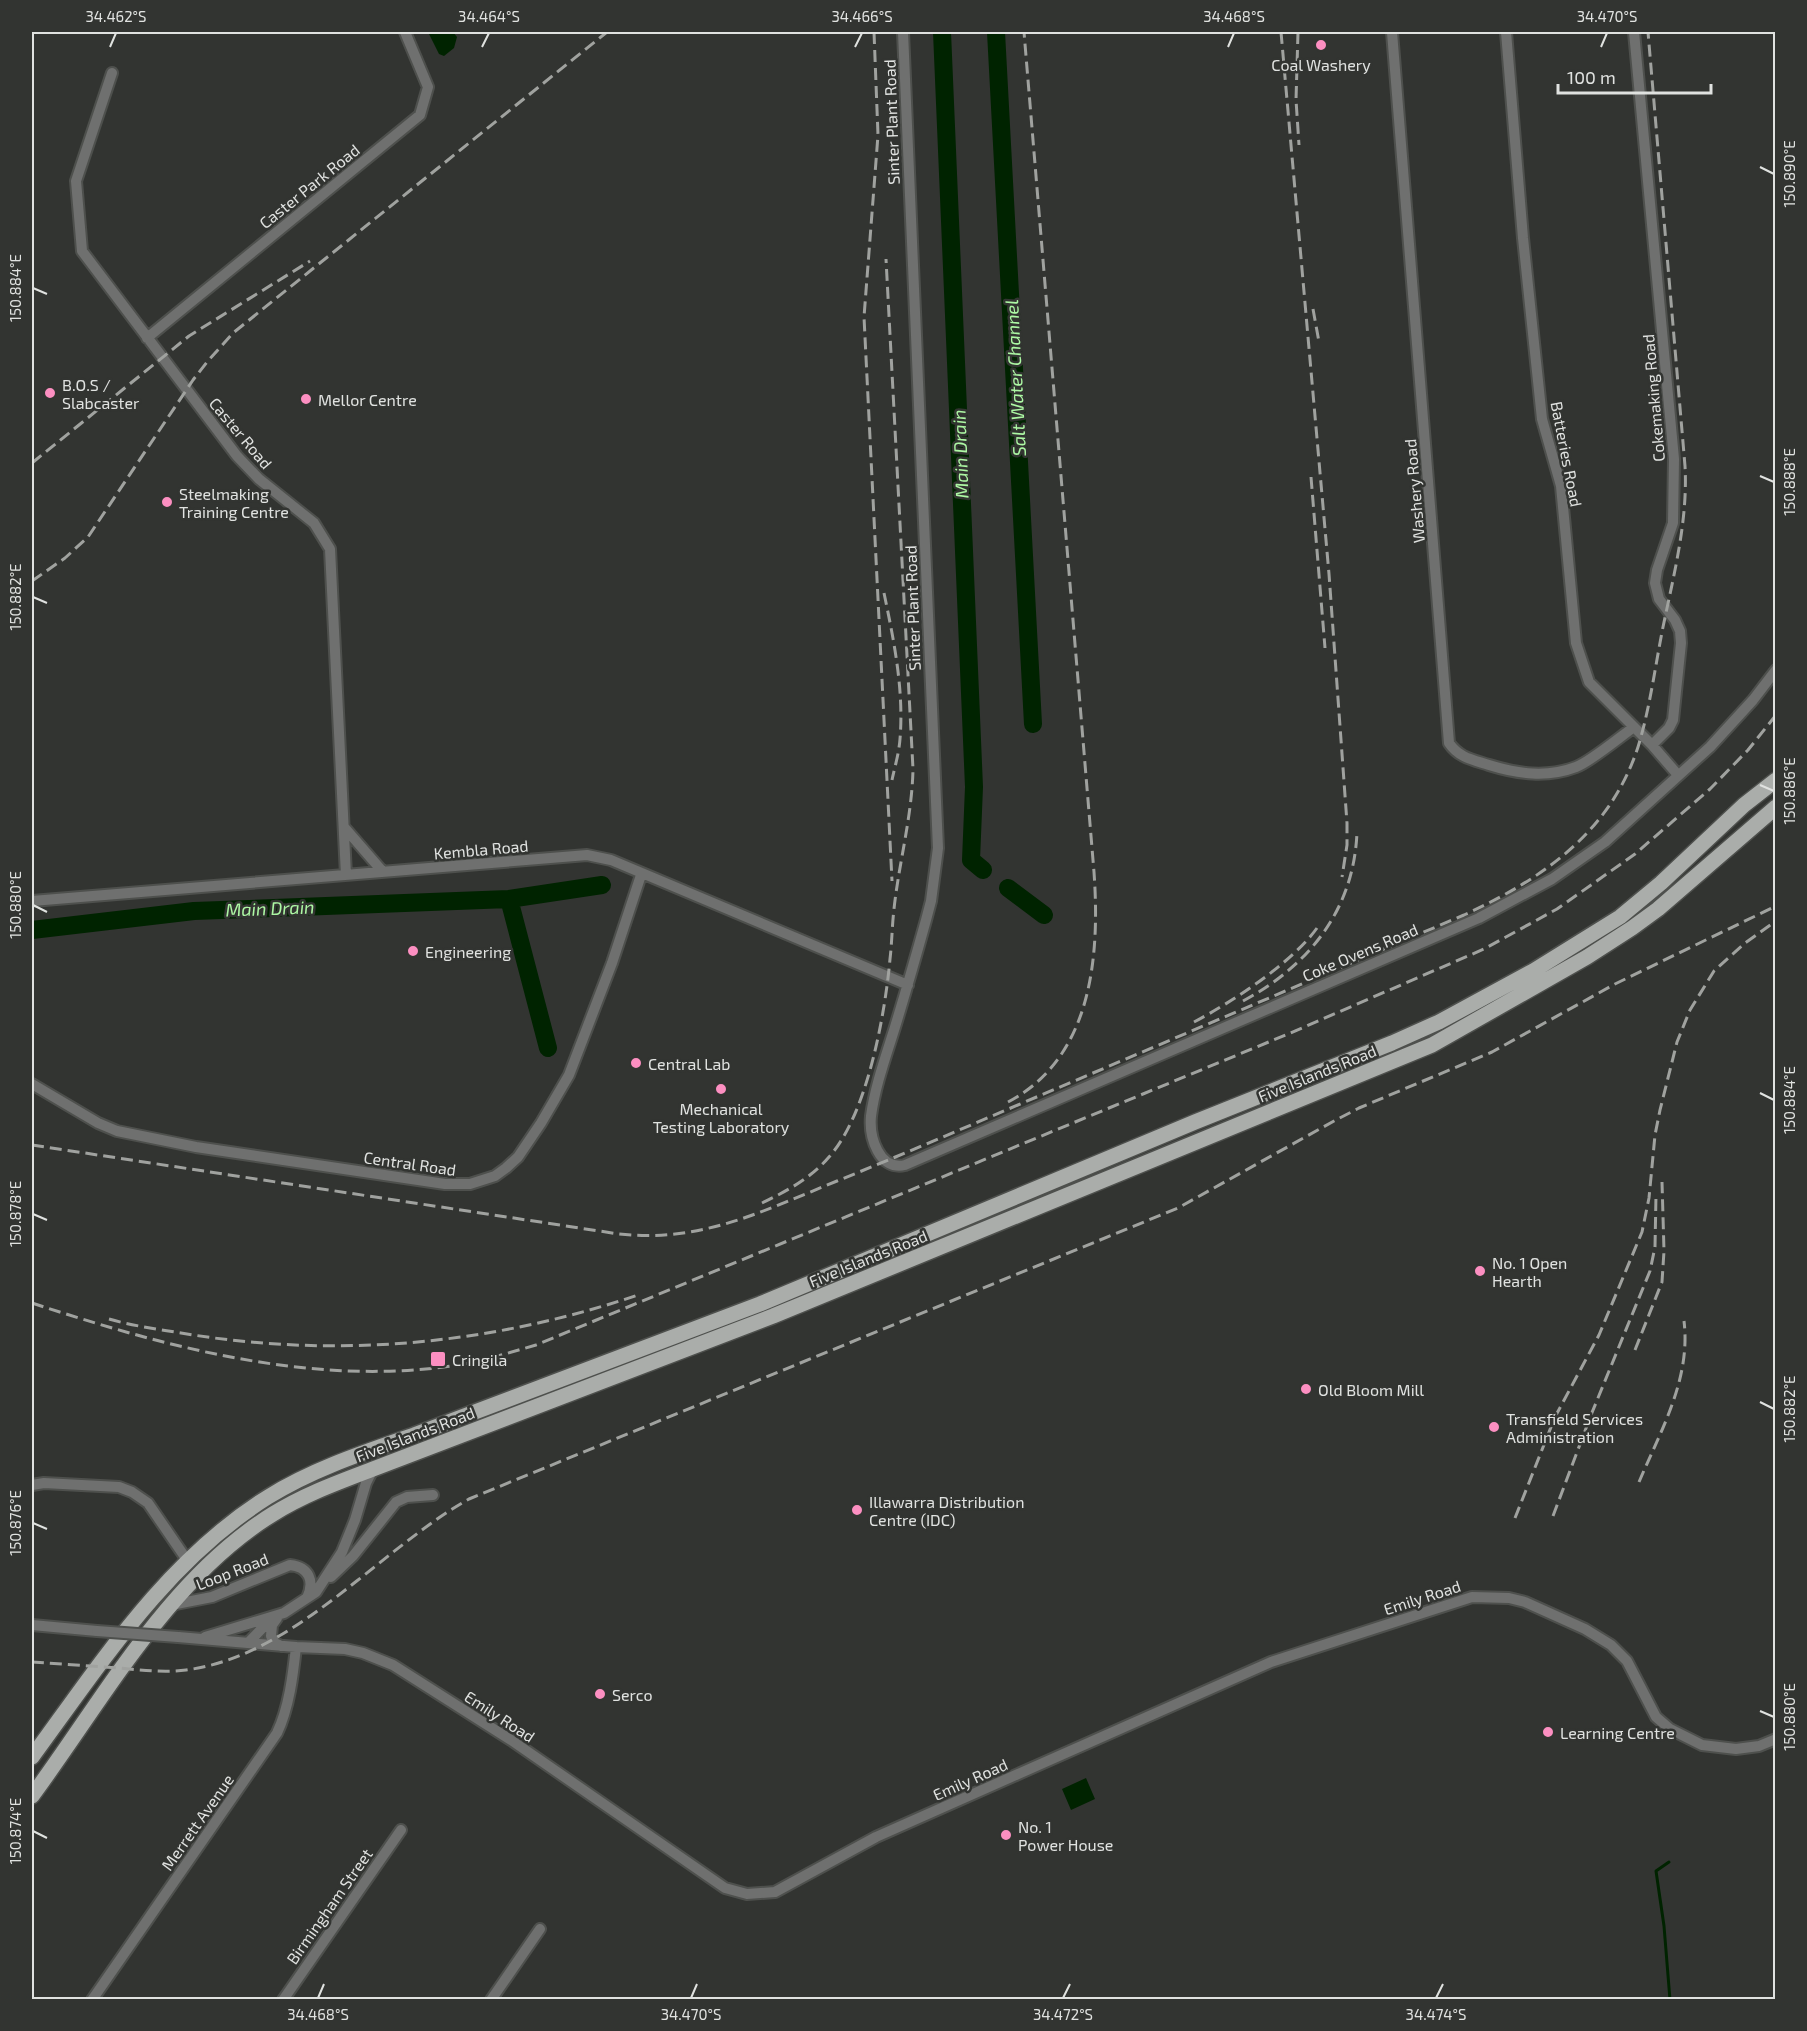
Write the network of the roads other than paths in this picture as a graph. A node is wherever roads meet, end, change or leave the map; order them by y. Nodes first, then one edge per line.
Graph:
1 (405, 32) edge
2 (903, 32) edge
3 (1392, 32) edge
4 (1506, 32) edge
5 (1634, 32) edge
6 (112, 73) dead end
7 (147, 338) junction
8 (1776, 670) edge
9 (1634, 727) junction
10 (1652, 745) junction
11 (1678, 775) junction
12 (1776, 778) edge
13 (1776, 807) edge
14 (344, 827) junction
15 (383, 872) junction
16 (642, 874) junction
17 (346, 875) junction
18 (32, 901) edge
19 (908, 985) junction
20 (32, 1084) edge
21 (894, 1165) joint
22 (373, 1469) junction
23 (32, 1485) edge
24 (433, 1495) dead end
25 (366, 1540) junction
26 (187, 1560) junction
27 (333, 1564) junction
28 (316, 1592) junction
29 (305, 1601) junction
30 (170, 1606) junction
31 (281, 1614) junction
32 (32, 1625) edge
33 (199, 1638) junction
34 (248, 1643) junction
35 (281, 1646) junction
36 (296, 1647) junction
37 (1776, 1739) edge
38 (32, 1757) edge
39 (32, 1797) edge
40 (401, 1830) dead end
41 (540, 1929) dead end
42 (92, 2000) edge
43 (283, 2000) edge
44 (491, 2000) edge

1 - 7 street, Caster Park Road
2 - 19 street, Sinter Plant Road
3 - 9 street, Washery Road
4 - 9 street, Batteries Road
5 - 10 street, Cokemaking Road
6 - 7 street, Caster Road
7 - 14 street, Caster Road
8 - 11 street, Coke Ovens Road
9 - 10 street, Batteries Road
10 - 11 street, Batteries Road
11 - 21 street, Coke Ovens Road
12 - 26 main road, Five Islands Road
13 - 22 main road, Five Islands Road
14 - 15 street
14 - 17 street, Caster Road
15 - 16 street, Kembla Road
15 - 17 street, Kembla Road
16 - 19 street, Kembla Road
16 - 20 street, Central Road
17 - 18 street, Kembla Road
19 - 21 street, Sinter Plant Road
22 - 27 street
22 - 30 main road, Five Islands Road
23 - 26 street
24 - 25 street
25 - 27 street
25 - 28 street
26 - 38 main road, Five Islands Road
27 - 28 street
28 - 29 street
29 - 30 street, Loop Road
29 - 31 street
30 - 39 main road, Five Islands Road
31 - 33 street
31 - 34 street
31 - 35 street
32 - 33 street, bridge
33 - 34 street
34 - 35 street, Emily Road
35 - 36 street, Emily Road
36 - 37 street, Emily Road
36 - 42 street, Merrett Avenue
40 - 43 street, Birmingham Street
41 - 44 street

